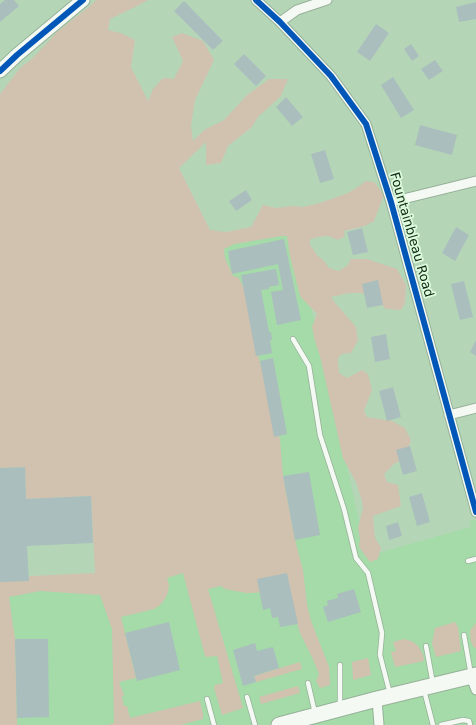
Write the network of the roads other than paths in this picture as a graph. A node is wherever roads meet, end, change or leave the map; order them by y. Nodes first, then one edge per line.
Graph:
1 (83, 0) edge
2 (256, 0) edge
3 (327, 0) edge
4 (280, 22) junction
5 (0, 71) edge
6 (476, 181) edge
7 (391, 202) junction
8 (294, 339) dead end
9 (476, 408) edge
10 (449, 415) junction
11 (476, 512) edge
12 (476, 559) edge
13 (468, 561) dead end
14 (464, 634) dead end
15 (426, 646) dead end
16 (340, 665) dead end
17 (474, 680) edge
18 (308, 683) dead end
19 (428, 686) junction
20 (247, 697) dead end
21 (384, 697) junction
22 (207, 699) dead end
23 (340, 709) junction
24 (315, 715) junction
25 (214, 725) edge
26 (254, 725) edge
27 (279, 725) edge
28 (379, 725) edge
29 (433, 725) edge
30 (441, 725) edge
31 (470, 725) edge

1 - 5 main road
2 - 4 street, Fountainbleau Road
3 - 4 street
4 - 7 street, Fountainbleau Road
6 - 7 street
7 - 10 street, Fountainbleau Road
8 - 21 lane
9 - 10 street
10 - 11 street, Fountainbleau Road
12 - 13 lane
14 - 17 lane
15 - 19 lane
16 - 23 lane
17 - 19 highway
18 - 24 lane
19 - 21 highway
19 - 29 lane
20 - 26 lane
21 - 23 highway
21 - 28 street
22 - 25 lane
23 - 24 highway
24 - 27 highway
30 - 31 lane

